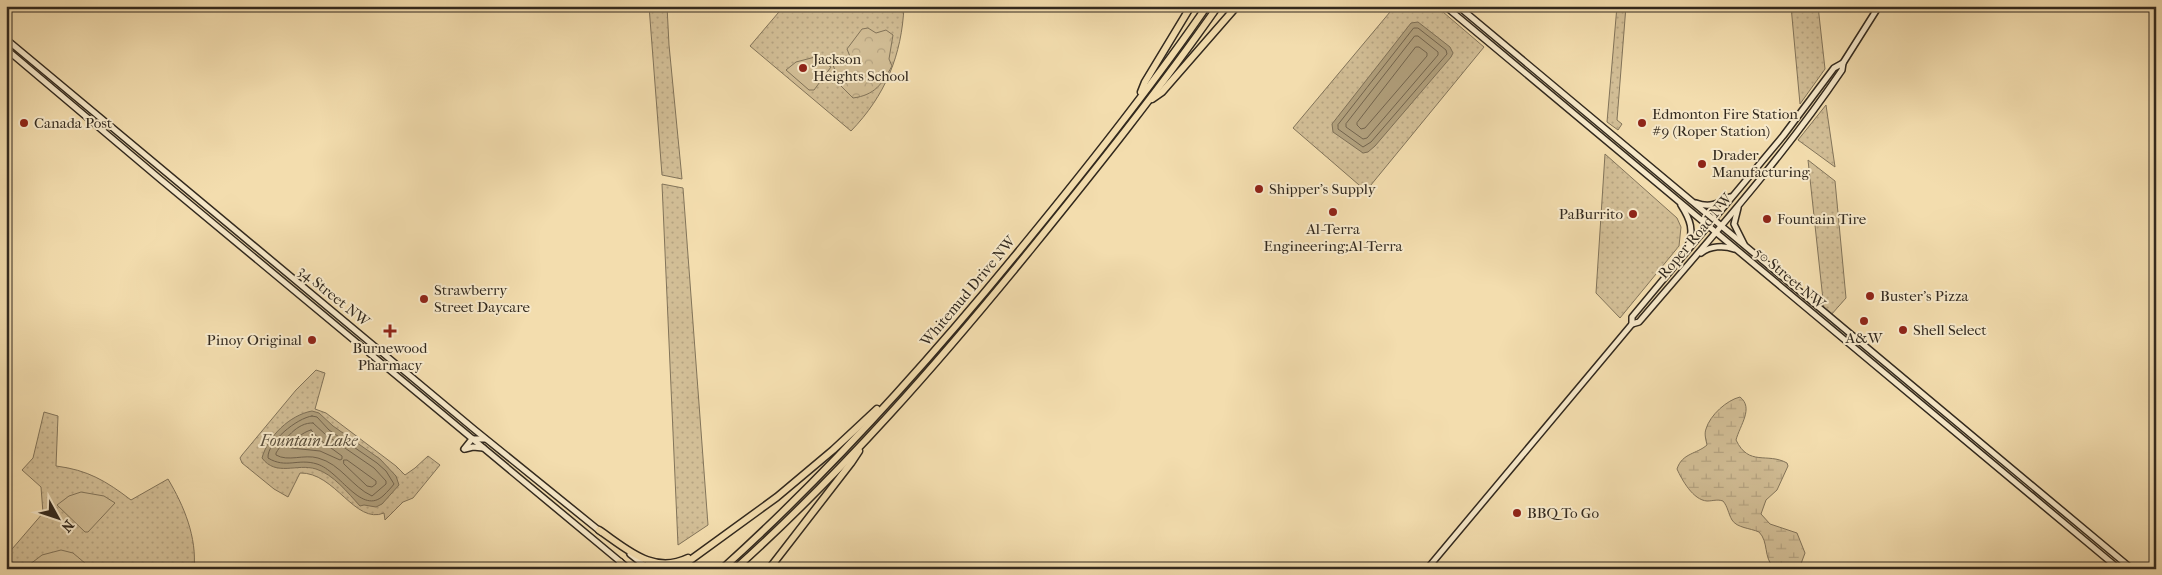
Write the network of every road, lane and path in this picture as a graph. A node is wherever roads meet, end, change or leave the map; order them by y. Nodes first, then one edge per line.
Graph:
1 (1191, 6) edge
2 (1207, 6) edge
3 (1218, 6) edge
4 (1237, 6) edge
5 (1445, 6) edge
6 (1454, 6) edge
7 (1458, 6) edge
8 (1879, 6) edge
9 (1471, 17) junction
10 (6, 39) edge
11 (6, 49) edge
12 (1843, 63) junction
13 (1140, 98) junction
14 (1147, 102) junction
15 (1734, 194) junction
16 (1678, 200) junction
17 (1690, 200) junction
18 (1738, 205) junction
19 (1713, 220) junction
20 (1708, 226) junction
21 (1721, 226) junction
22 (1716, 232) junction
23 (1747, 248) junction
24 (1742, 253) junction
25 (1684, 254) junction
26 (1693, 259) junction
27 (1632, 324) junction
28 (906, 383) junction
29 (472, 439) junction
30 (485, 439) junction
31 (865, 440) junction
32 (483, 448) junction
33 (599, 530) junction
34 (725, 535) junction
35 (620, 562) junction
36 (624, 569) edge
37 (629, 569) edge
38 (649, 569) edge
39 (678, 569) edge
40 (722, 569) edge
41 (735, 569) edge
42 (769, 569) edge
43 (1427, 569) edge
44 (2119, 569) edge
45 (2132, 569) edge

1 - 13 highway
2 - 13 highway, Whitemud Drive NW
3 - 14 highway, Whitemud Drive NW
4 - 14 highway
5 - 16 main road, 50 Street NW
6 - 9 main road
7 - 9 main road, 50 Street NW
8 - 12 main road, Roper Road NW
9 - 17 main road, 50 Street NW
10 - 30 main road, 34 Street NW
11 - 29 main road, 34 Street NW
12 - 15 main road, Roper Road NW
12 - 18 main road, Roper Road NW
13 - 28 highway, Whitemud Drive NW
14 - 31 highway, Whitemud Drive NW
15 - 17 main road
15 - 19 main road, Roper Road NW
16 - 20 main road, 50 Street NW
16 - 25 main road
17 - 19 main road, 50 Street NW
18 - 21 main road, Roper Road NW
18 - 23 main road
19 - 20 main road, Roper Road NW
19 - 21 main road, 50 Street NW
20 - 22 main road, 50 Street NW
20 - 25 main road, Roper Road NW
21 - 22 main road, Roper Road NW
21 - 23 main road, 50 Street NW
22 - 24 main road, 50 Street NW
22 - 26 main road, Roper Road NW
23 - 45 main road, 50 Street NW
24 - 26 main road
24 - 44 main road, 50 Street NW
25 - 27 main road, Roper Road NW
26 - 27 main road, Roper Road NW
27 - 43 main road, Roper Road NW
28 - 34 highway
28 - 40 highway, Whitemud Drive NW
29 - 30 main road
29 - 32 main road, 34 Street NW
29 - 32 main road
30 - 33 main road, 34 Street NW
31 - 41 highway, Whitemud Drive NW
31 - 42 highway
32 - 35 main road, 34 Street NW
33 - 34 highway
33 - 38 main road, 34 Street NW
34 - 39 highway
35 - 36 highway
35 - 37 main road, 34 Street NW

